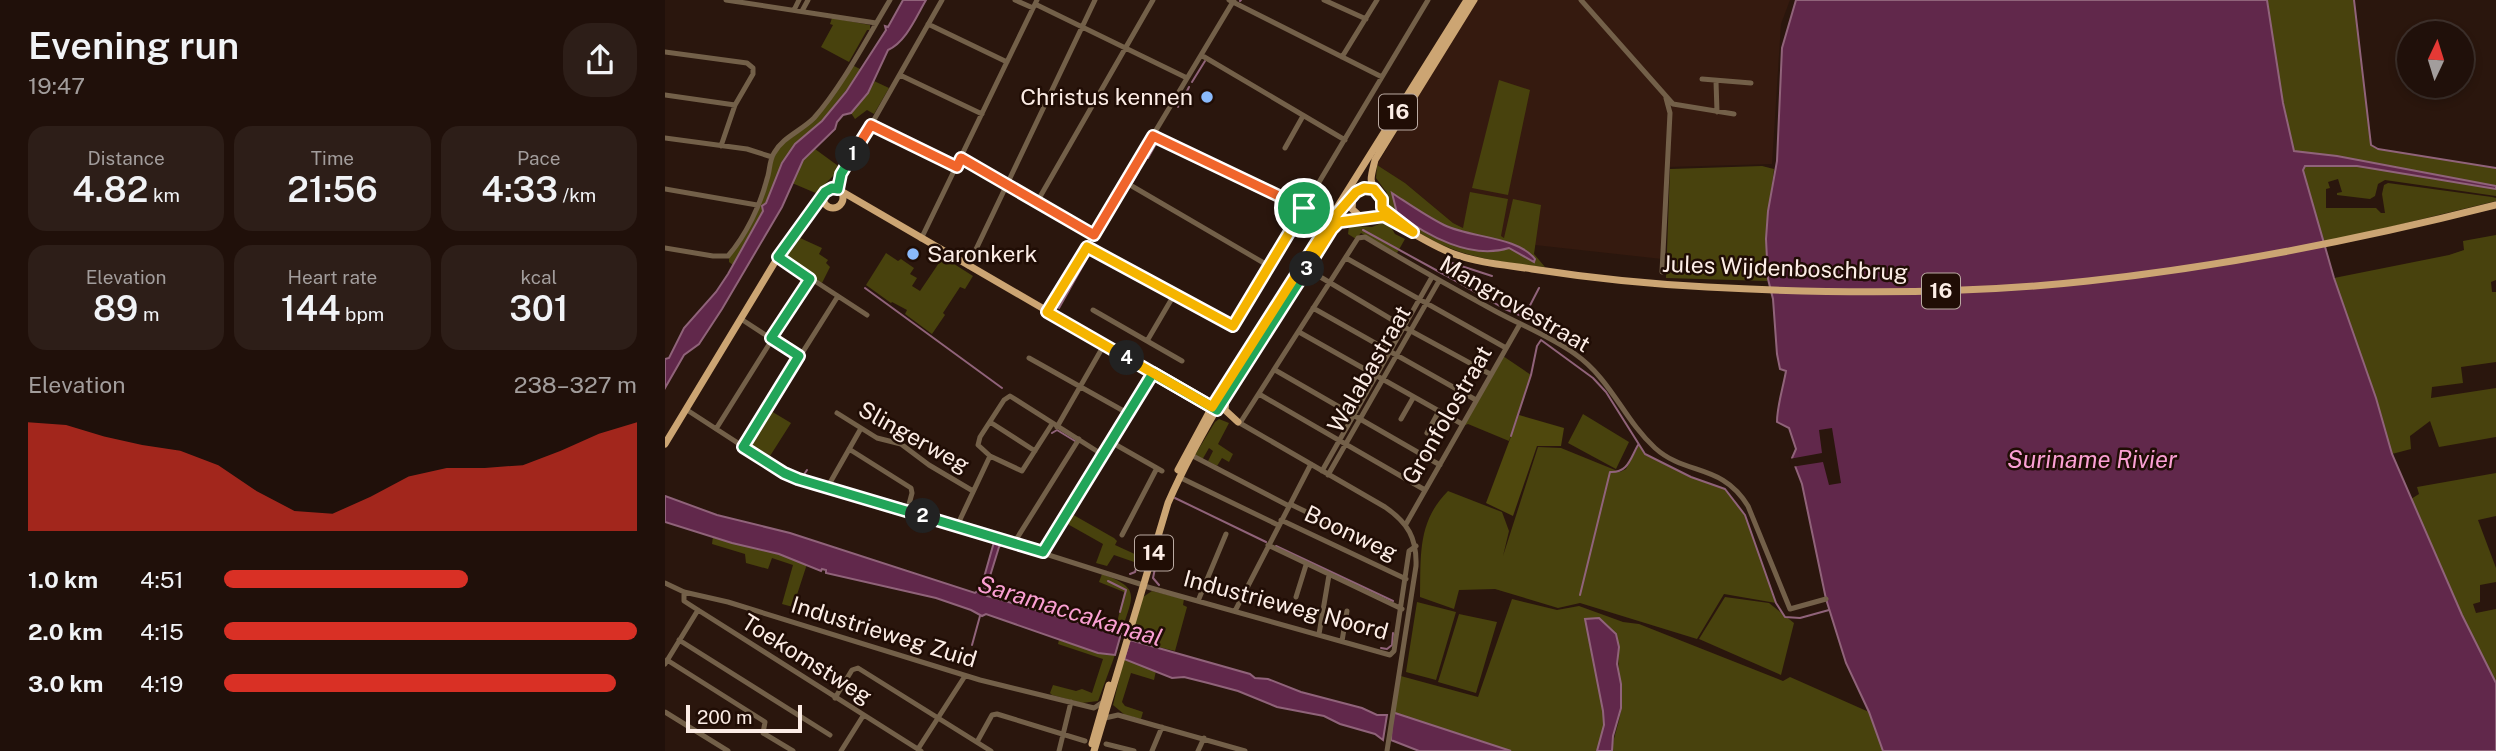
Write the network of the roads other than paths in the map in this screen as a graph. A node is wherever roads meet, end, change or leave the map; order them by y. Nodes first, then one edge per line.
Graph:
1 (726, 0) edge
2 (799, 0) edge
3 (808, 0) edge
4 (890, 0) edge
5 (942, 0) edge
6 (1014, 0) edge
7 (1095, 0) edge
8 (1153, 0) edge
9 (1324, 0) edge
10 (1377, 0) edge
11 (1428, 0) edge
12 (1468, 0) edge
13 (1474, 0) edge
14 (1581, 0) edge
15 (1232, 1) edge
16 (1334, 2) edge
17 (763, 3) edge
18 (1035, 4) edge
19 (794, 10) junction
20 (802, 12) junction
21 (1366, 19) junction
22 (876, 23) junction
23 (928, 24) junction
24 (1082, 27) junction
25 (1127, 49) junction
26 (665, 52) edge
27 (1201, 55) junction
28 (1342, 57) junction
29 (1007, 62) junction
30 (899, 75) junction
31 (1382, 77) junction
32 (1188, 78) junction
33 (1702, 79) dead end
34 (1716, 80) junction
35 (1751, 83) dead end
36 (665, 95) edge
37 (1666, 98) junction
38 (735, 105) junction
39 (1717, 112) junction
40 (982, 114) junction
41 (1734, 114) dead end
42 (1303, 116) junction
43 (871, 125) junction
44 (1153, 136) junction
45 (665, 138) edge
46 (1345, 140) junction
47 (721, 146) junction
48 (1286, 149) dead end
49 (1373, 152) junction
50 (772, 156) junction
51 (961, 158) junction
52 (957, 167) junction
53 (841, 174) junction
54 (1125, 182) junction
55 (1007, 184) junction
56 (665, 189) edge
57 (1374, 189) junction
58 (840, 190) junction
59 (825, 192) junction
60 (1354, 194) junction
61 (859, 202) junction
62 (1037, 202) junction
63 (841, 203) junction
64 (757, 205) junction
65 (2496, 205) edge
66 (828, 206) junction
67 (1304, 208) junction
68 (1382, 208) junction
69 (1377, 216) junction
70 (809, 217) junction
71 (1363, 219) junction
72 (1329, 223) junction
73 (1413, 232) junction
74 (1094, 235) junction
75 (922, 239) junction
76 (1087, 247) junction
77 (665, 248) edge
78 (778, 257) junction
79 (1346, 258) junction
80 (968, 266) junction
81 (1269, 266) junction
82 (1307, 269) junction
83 (1663, 272) dead end
84 (1432, 277) junction
85 (810, 279) junction
86 (1439, 281) junction
87 (1329, 283) junction
88 (1174, 295) junction
89 (838, 296) junction
90 (1419, 300) junction
91 (1427, 304) junction
92 (1314, 308) junction
93 (1093, 310) dead end
94 (1047, 312) junction
95 (867, 314) dead end
96 (741, 319) junction
97 (1520, 324) junction
98 (1404, 327) junction
99 (1411, 331) junction
100 (1299, 332) junction
101 (771, 338) junction
102 (1147, 341) junction
103 (1104, 345) junction
104 (1506, 348) junction
105 (1393, 354) junction
106 (799, 356) junction
107 (1029, 358) dead end
108 (1182, 360) dead end
109 (1275, 370) junction
110 (1153, 373) junction
111 (1490, 374) junction
112 (1379, 379) junction
113 (1234, 383) junction
114 (1081, 387) junction
115 (1259, 394) junction
116 (1413, 398) junction
117 (1476, 400) junction
118 (1215, 408) junction
119 (687, 410) junction
120 (1439, 411) junction
121 (837, 413) dead end
122 (1129, 414) junction
123 (1354, 416) junction
124 (1401, 419) dead end
125 (1360, 420) junction
126 (990, 422) junction
127 (1239, 423) junction
128 (1462, 424) junction
129 (1055, 426) junction
130 (716, 429) junction
131 (860, 429) junction
132 (1427, 433) dead end
133 (1079, 439) junction
134 (1339, 441) junction
135 (1111, 442) junction
136 (666, 443) edge
137 (1345, 445) junction
138 (743, 447) junction
139 (849, 449) junction
140 (1035, 451) junction
141 (1103, 455) junction
142 (991, 456) junction
143 (1191, 456) junction
144 (1311, 464) junction
145 (1440, 465) junction
146 (1324, 473) junction
147 (1179, 477) junction
148 (827, 488) junction
149 (1425, 490) junction
150 (974, 491) junction
151 (1289, 505) junction
152 (907, 512) junction
153 (1280, 523) junction
154 (1406, 524) junction
155 (957, 526) junction
156 (1226, 534) dead end
157 (1122, 535) dead end
158 (1014, 543) junction
159 (1268, 545) junction
160 (1375, 545) dead end
161 (1416, 546) junction
162 (1043, 552) junction
163 (1306, 565) junction
164 (1329, 575) junction
165 (1406, 579) junction
166 (665, 583) edge
167 (1142, 585) junction
168 (684, 592) junction
169 (1296, 597) dead end
170 (1826, 599) dead end
171 (1198, 601) junction
172 (1402, 609) junction
173 (698, 610) junction
174 (1235, 611) junction
175 (1347, 611) dead end
176 (1319, 634) junction
177 (679, 640) junction
178 (1342, 641) junction
179 (665, 647) edge
180 (673, 652) junction
181 (666, 662) edge
182 (965, 676) junction
183 (835, 698) junction
184 (1071, 702) junction
185 (1103, 710) junction
186 (665, 712) edge
187 (1118, 715) junction
188 (863, 716) junction
189 (939, 718) junction
190 (1162, 727) junction
191 (1063, 733) junction
192 (830, 735) dead end
193 (1204, 738) junction
194 (1085, 741) dead end
195 (977, 742) junction
196 (1106, 744) dead end
197 (724, 750) edge
198 (919, 750) edge
199 (793, 751) edge
200 (841, 751) edge
201 (991, 751) edge
202 (1059, 751) edge
203 (1092, 751) edge
204 (1134, 751) edge
205 (1152, 751) edge
206 (1198, 751) edge
207 (1245, 751) edge
208 (1387, 751) edge

1 - 17 street
2 - 19 street
3 - 20 street
4 - 22 street
5 - 23 street
6 - 18 street
7 - 24 street
8 - 25 street
9 - 16 street
10 - 21 street
11 - 31 street
12 - 49 main road, 16
13 - 57 main road, 16
14 - 37 street
15 - 27 street
15 - 28 street
16 - 21 street
17 - 19 street
18 - 24 street
18 - 29 street
19 - 20 street
20 - 22 street
21 - 28 street
22 - 50 street
23 - 29 street
23 - 30 street
24 - 25 street
24 - 55 street
25 - 32 street
25 - 62 street
26 - 38 street
27 - 32 street
27 - 42 street
28 - 31 street
29 - 40 street
30 - 40 street
30 - 43 street
31 - 46 street
32 - 44 street
33 - 34 street
34 - 35 street
34 - 39 street
36 - 38 street
37 - 39 street
37 - 83 street
38 - 47 street
39 - 41 street
40 - 51 street
42 - 46 street
42 - 48 street
43 - 52 street
43 - 53 street
44 - 54 street
44 - 67 street
45 - 47 street
46 - 67 street
47 - 50 street
49 - 60 main road
49 - 72 main road, 16
50 - 64 street
51 - 52 street
51 - 55 street
52 - 75 street
53 - 58 street
53 - 59 street
54 - 74 street
54 - 81 street
55 - 62 street
55 - 80 street
56 - 64 street
57 - 60 main road
57 - 68 main road, 16
58 - 59 main road
58 - 61 main road
58 - 63 main road
59 - 66 main road
59 - 70 main road
60 - 71 main road
60 - 72 main road, 14
61 - 63 main road
61 - 75 main road
62 - 74 street
63 - 66 main road
64 - 77 street
65 - 73 main road, Jules Wijdenboschbrug / 16
66 - 70 main road
67 - 81 street
68 - 69 main road
68 - 73 main road, Jules Wijdenboschbrug / 16
69 - 71 main road
69 - 73 main road, Jules Wijdenboschbrug / 16
70 - 78 main road
71 - 82 main road, 14
72 - 118 main road, 14
74 - 76 street
75 - 80 main road
76 - 88 street
76 - 94 street
78 - 85 street
78 - 96 main road
79 - 84 street, Mangrovestraat
79 - 87 street
79 - 90 street
80 - 94 main road
81 - 88 street
82 - 87 street
82 - 113 main road, 14
84 - 86 street, Mangrovestraat
84 - 90 street, Walabastraat
85 - 89 street
85 - 101 street
86 - 91 street, Walabastraat
86 - 97 street, Mangrovestraat
87 - 92 street
87 - 98 street
88 - 102 street
89 - 95 street
89 - 106 street
90 - 91 street
90 - 98 street, Walabastraat
91 - 99 street, Walabastraat
91 - 104 street
92 - 100 street
92 - 105 street
93 - 102 street
94 - 103 main road
96 - 101 street
96 - 119 main road
97 - 104 street, Gronfolostraat
97 - 170 street, Mangrovestraat
98 - 99 street
98 - 105 street, Walabastraat
99 - 105 street, Walabastraat
99 - 111 street
100 - 109 street
100 - 112 street
101 - 106 street
101 - 130 street
102 - 108 street
103 - 110 main road
103 - 114 street
104 - 111 street, Gronfolostraat
105 - 112 street, Walabastraat
105 - 117 street
106 - 138 street
107 - 114 street
109 - 115 street
109 - 123 street
110 - 118 main road
110 - 122 street
111 - 117 street, Gronfolostraat
112 - 116 street
112 - 123 street, Walabastraat
112 - 125 street, Walabastraat
113 - 118 main road, 14
113 - 127 main road
114 - 122 street
114 - 129 street
115 - 127 street
115 - 134 street
116 - 120 street
116 - 124 street
117 - 128 street, Gronfolostraat
118 - 127 street
118 - 143 main road, 14
118 - 167 main road, 14
119 - 130 street, Industrieweg Noord
119 - 136 main road
120 - 128 street
120 - 132 street
121 - 131 street, Slingerweg
122 - 135 street
123 - 125 street
123 - 134 street, Walabastraat
125 - 137 street, Walabastraat
125 - 145 street
126 - 129 street
126 - 140 street
126 - 142 street
127 - 144 street
128 - 145 street, Gronfolostraat
129 - 133 street
129 - 140 street
130 - 138 street, Industrieweg Noord
131 - 139 street
131 - 150 street, Slingerweg
133 - 141 street
133 - 158 street
134 - 137 street
134 - 146 street, Walabastraat
135 - 141 street
135 - 157 street
137 - 146 street, Walabastraat
137 - 149 street
138 - 148 street, Industrieweg Noord
139 - 148 street
139 - 152 street
140 - 142 street
141 - 162 street
142 - 150 street
143 - 147 main road, 14
143 - 151 street
144 - 146 street
144 - 151 street
145 - 149 street, Gronfolostraat
146 - 154 street
147 - 153 street, Boonweg
147 - 167 main road, 14
148 - 152 street, Industrieweg Noord
149 - 154 street, Gronfolostraat
150 - 155 street
151 - 153 street
151 - 160 street
152 - 155 street, Industrieweg Noord
153 - 159 street
153 - 165 street, Boonweg
154 - 161 street
155 - 158 street, Industrieweg Noord
156 - 171 street
158 - 162 street, Industrieweg Noord
159 - 163 street
159 - 174 street
161 - 165 street, Industrieweg Noord
161 - 208 street
162 - 167 street, Industrieweg Noord
163 - 164 street
163 - 169 street
164 - 172 street
164 - 176 street
165 - 172 street, Industrieweg Noord
166 - 168 street, Industrieweg Zuid
167 - 171 street, Industrieweg Noord
167 - 185 main road, 14
168 - 173 street, Toekomstweg
168 - 182 street, Industrieweg Zuid
171 - 174 street, Industrieweg Noord
172 - 178 street, Industrieweg Noord
173 - 177 street
173 - 183 street, Toekomstweg
174 - 176 street, Industrieweg Noord
175 - 178 street
176 - 178 street, Industrieweg Noord
177 - 180 street
177 - 192 street
179 - 180 street
180 - 181 street
181 - 199 street
182 - 184 street, Industrieweg Zuid
182 - 189 street
183 - 188 street, Toekomstweg
183 - 189 street
184 - 185 street, Industrieweg Zuid
184 - 191 street
185 - 187 street
185 - 187 street
185 - 203 main road, 14
186 - 197 street
187 - 190 street
188 - 198 street, Toekomstweg
188 - 200 street
189 - 195 street
189 - 198 street
190 - 193 street
190 - 205 street
191 - 194 street
191 - 195 street
191 - 202 street
193 - 206 street
193 - 207 street
195 - 201 street
196 - 204 street

